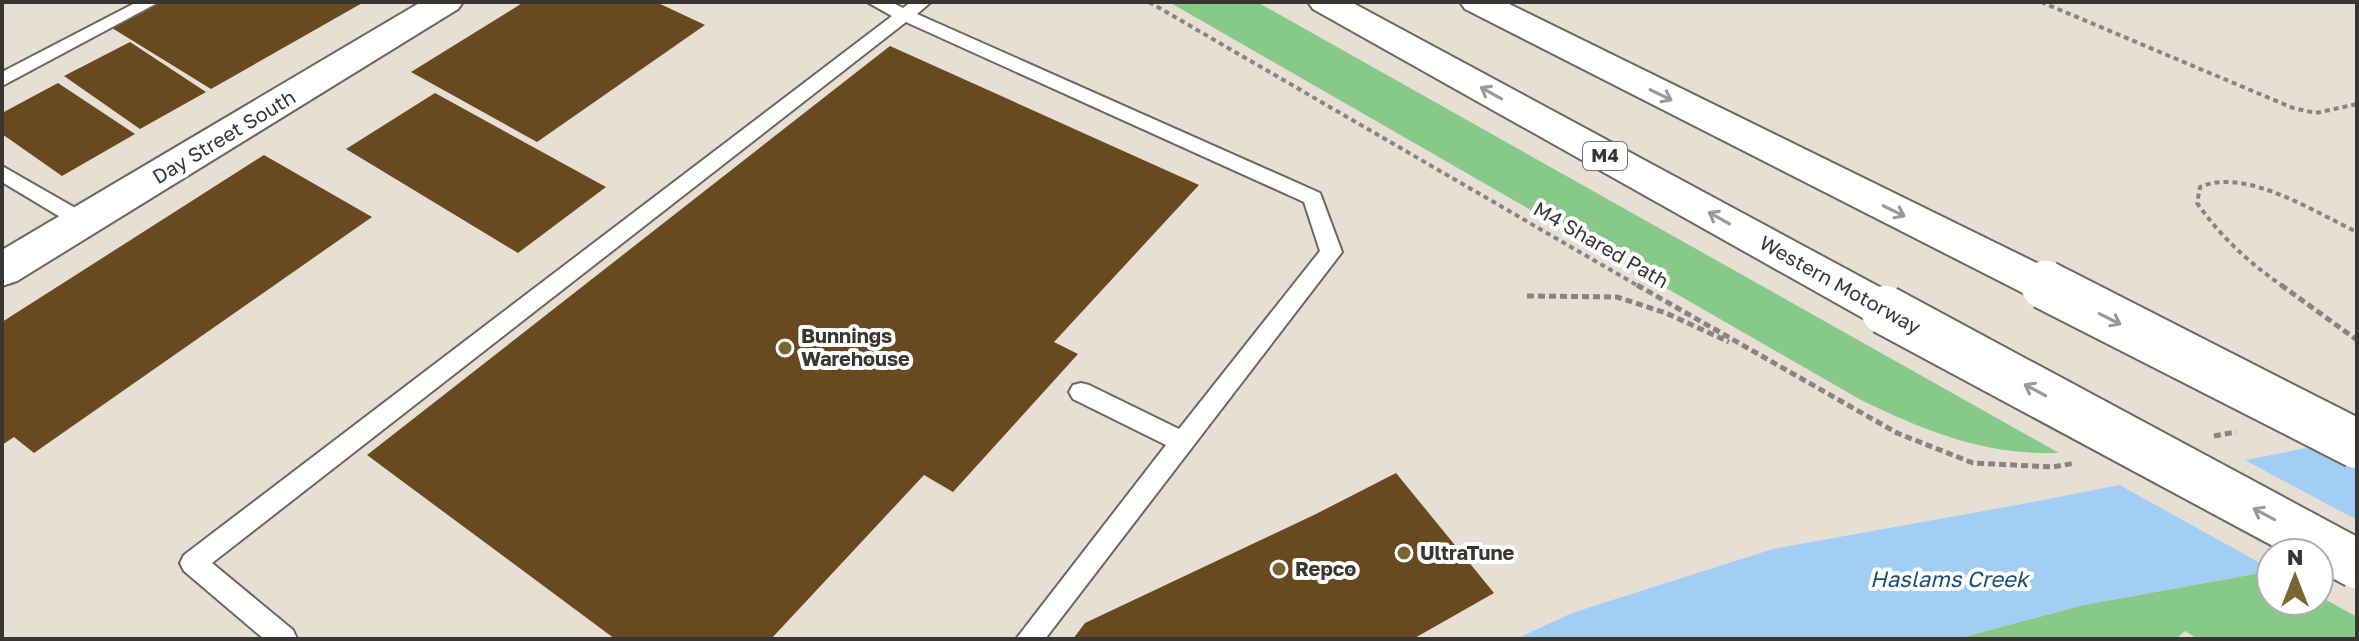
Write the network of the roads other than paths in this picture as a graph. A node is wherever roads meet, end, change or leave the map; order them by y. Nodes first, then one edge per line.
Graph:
1 (150, 2) edge
2 (446, 2) edge
3 (876, 2) edge
4 (1325, 2) edge
5 (1477, 2) edge
6 (914, 8) edge
7 (2, 80) edge
8 (2, 173) edge
9 (84, 222) junction
10 (2, 270) edge
11 (1081, 392) dead end
12 (1182, 442) junction
13 (2357, 444) edge
14 (2357, 564) edge
15 (284, 639) edge
16 (1029, 639) edge

1 - 7 lane
2 - 9 main road, Day Street South
3 - 6 lane
14 -> 4 main road, Western Motorway / M4, bridge
5 -> 13 main road, bridge
6 - 12 lane
6 - 15 lane
8 - 9 lane
9 - 10 main road, Day Street South
11 - 12 lane
12 - 16 lane

